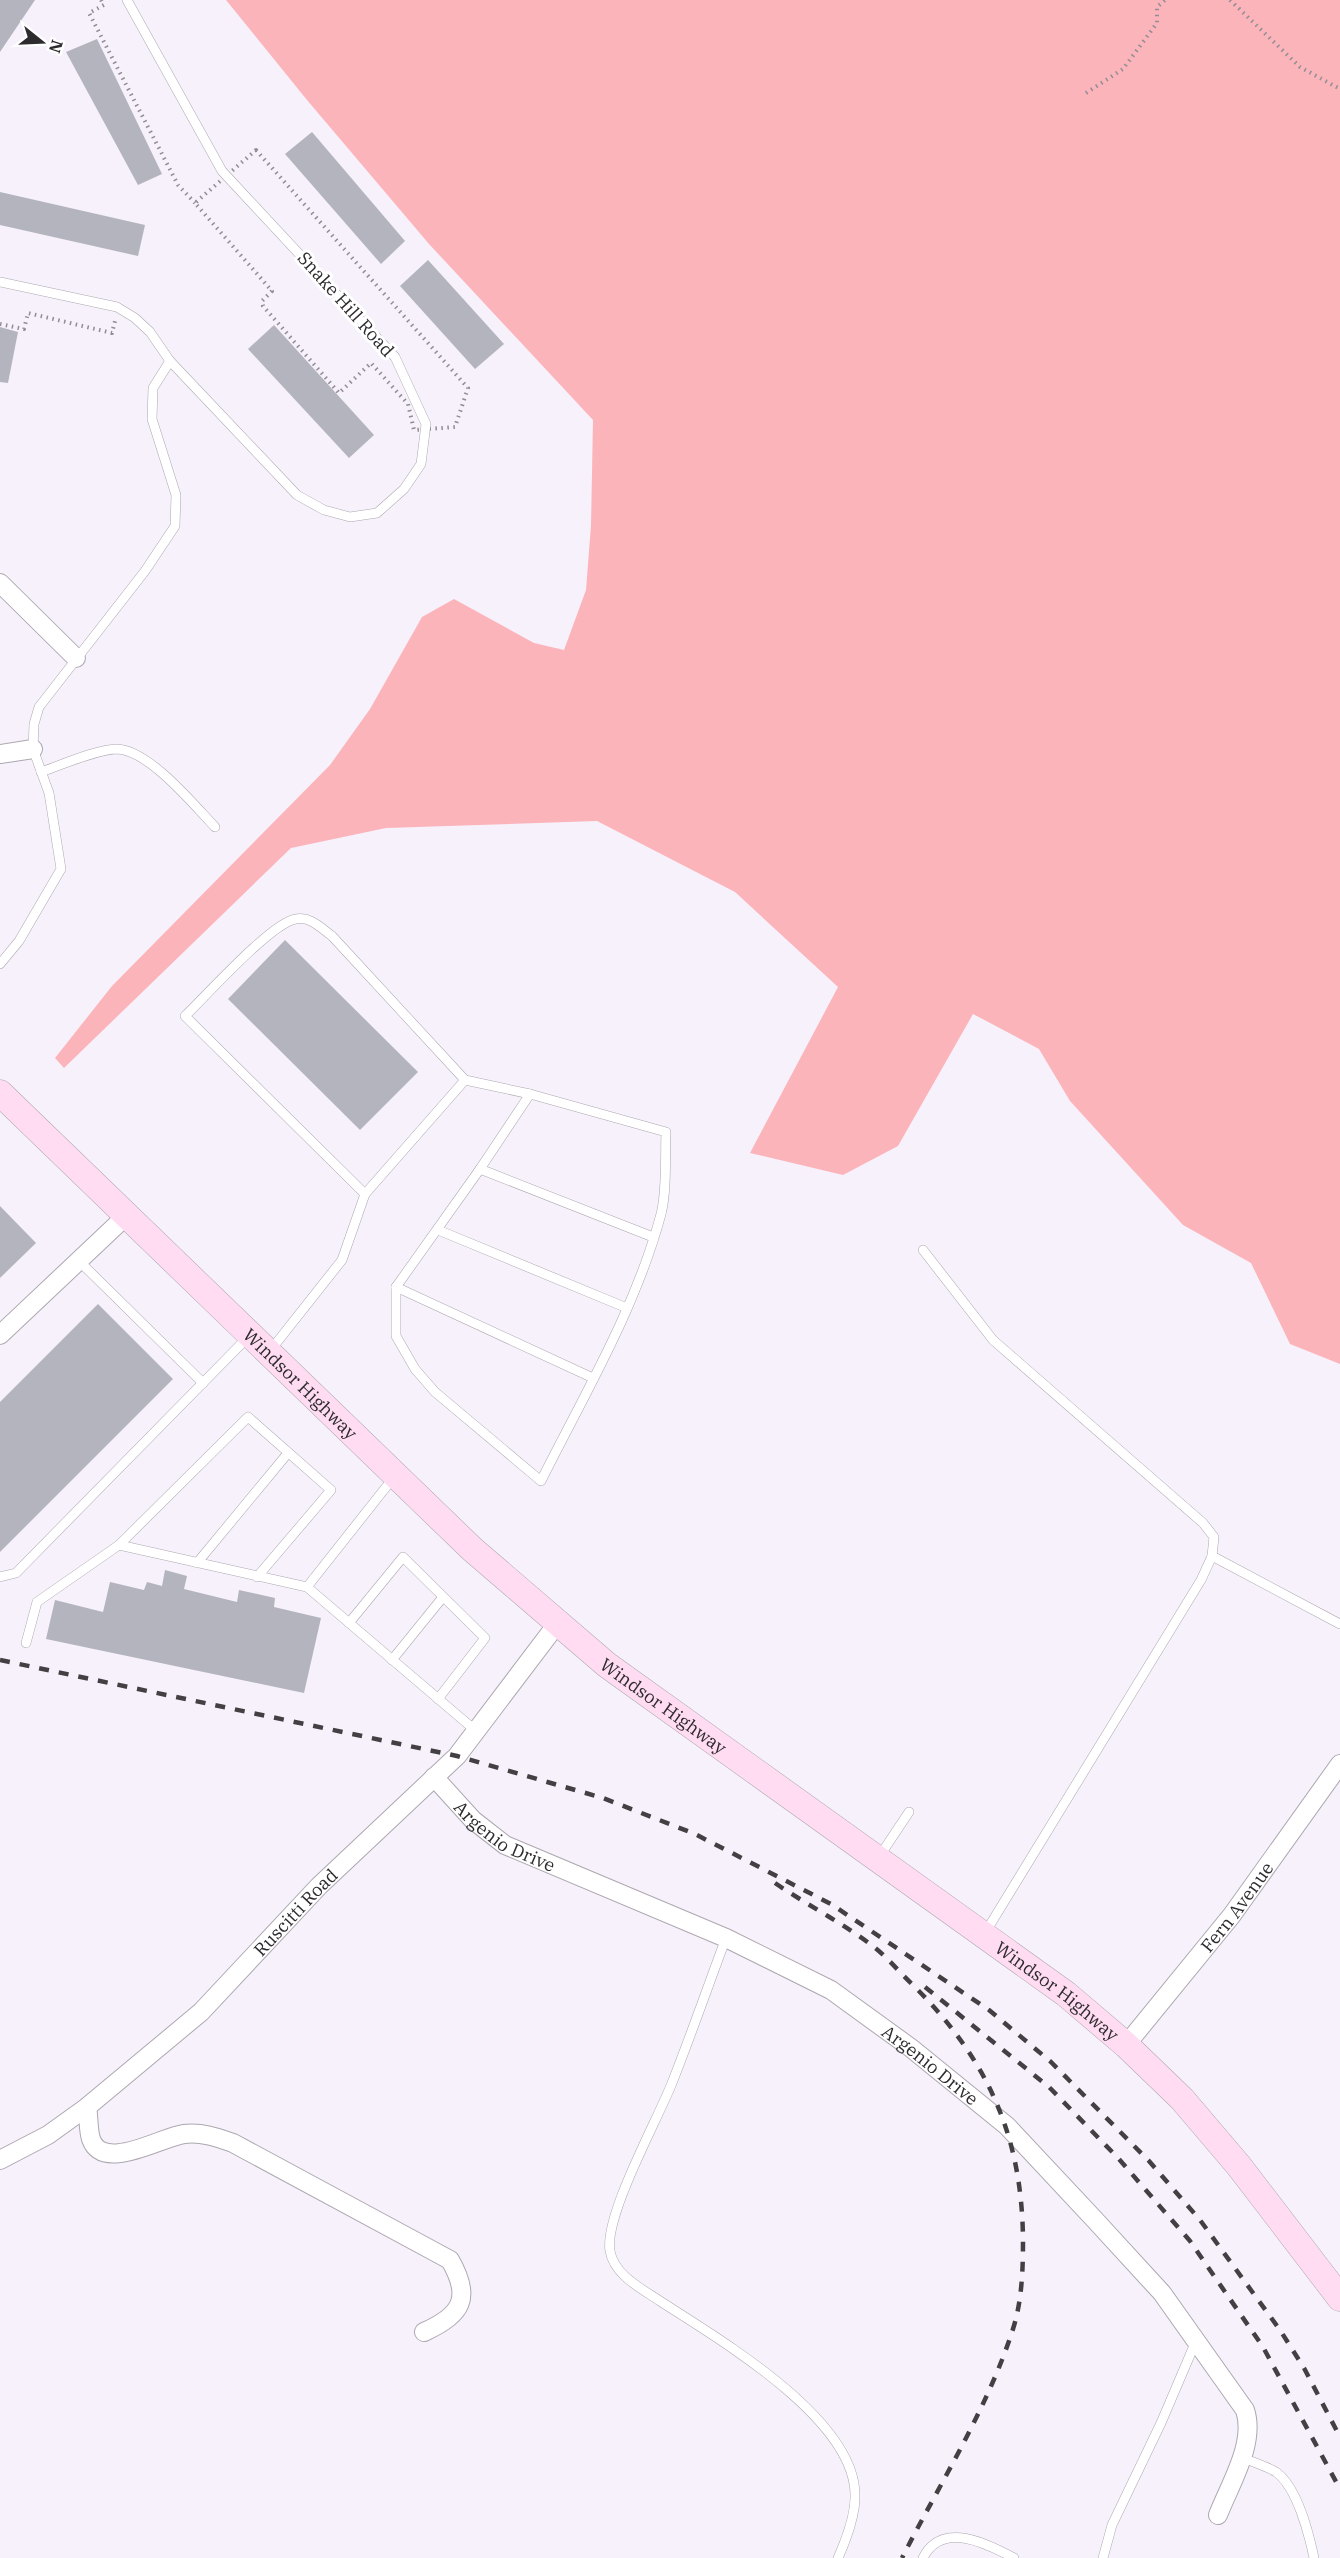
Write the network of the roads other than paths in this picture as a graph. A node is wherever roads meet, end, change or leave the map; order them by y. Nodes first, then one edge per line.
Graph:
1 (127, 0) edge
2 (0, 282) edge
3 (170, 361) junction
4 (0, 584) edge
5 (76, 658) junction
6 (33, 749) junction
7 (0, 754) edge
8 (41, 772) junction
9 (215, 827) dead end
10 (0, 964) edge
11 (465, 1080) junction
12 (0, 1093) edge
13 (530, 1094) junction
14 (480, 1168) junction
15 (365, 1194) junction
16 (126, 1216) junction
17 (438, 1230) junction
18 (653, 1237) junction
19 (922, 1250) dead end
20 (79, 1261) junction
21 (396, 1287) junction
22 (627, 1308) junction
23 (0, 1335) edge
24 (250, 1335) junction
25 (268, 1353) junction
26 (593, 1378) junction
27 (203, 1383) junction
28 (288, 1453) junction
29 (396, 1475) junction
30 (119, 1545) junction
31 (1212, 1556) junction
32 (197, 1563) junction
33 (0, 1577) edge
34 (257, 1577) junction
35 (307, 1587) junction
36 (443, 1597) junction
37 (349, 1623) junction
38 (557, 1624) junction
39 (1340, 1624) edge
40 (27, 1643) dead end
41 (392, 1660) junction
42 (438, 1699) junction
43 (476, 1731) junction
44 (1340, 1764) edge
45 (434, 1778) junction
46 (909, 1812) dead end
47 (878, 1859) junction
48 (984, 1935) junction
49 (726, 1938) junction
50 (1126, 2045) junction
51 (87, 2107) junction
52 (0, 2160) edge
53 (1340, 2298) edge
54 (424, 2332) dead end
55 (1196, 2341) junction
56 (1241, 2457) junction
57 (1218, 2515) dead end
58 (838, 2558) edge
59 (923, 2558) edge
60 (1014, 2558) edge
61 (1103, 2558) edge
62 (1314, 2558) edge

1 - 3 lane, Snake Hill Road
2 - 3 lane, Snake Hill Road
3 - 5 lane
4 - 5 street
5 - 6 lane
6 - 7 street
6 - 8 lane
8 - 9 lane
8 - 10 lane
11 - 13 lane
11 - 15 lane
11 - 15 lane
12 - 16 main road, Windsor Highway
13 - 14 lane
13 - 18 lane
14 - 17 lane
14 - 18 lane
15 - 25 lane
16 - 20 street
16 - 24 main road, Windsor Highway
17 - 21 lane
17 - 22 lane
18 - 22 lane
19 - 31 lane
20 - 23 street
20 - 27 lane
21 - 26 lane
21 - 26 lane
22 - 26 lane
24 - 25 main road, Windsor Highway
24 - 27 lane
25 - 29 main road, Windsor Highway
27 - 33 lane
28 - 30 lane
28 - 32 lane
28 - 34 lane
29 - 35 lane
29 - 38 main road, Windsor Highway
30 - 32 lane
30 - 40 lane
31 - 39 lane
31 - 48 lane
32 - 34 lane
34 - 35 lane
35 - 37 lane
36 - 37 lane
36 - 41 lane
36 - 42 lane
37 - 41 lane
38 - 43 street, Ruscitti Road
38 - 47 main road, Windsor Highway
41 - 42 lane
42 - 43 lane
43 - 45 street, Ruscitti Road
44 - 50 street, Fern Avenue
45 - 49 street, Argenio Drive
45 - 51 street, Ruscitti Road
46 - 47 lane
47 - 48 main road, Windsor Highway
48 - 50 main road, Windsor Highway
49 - 55 street, Argenio Drive
49 - 58 lane
50 - 53 main road, Windsor Highway
51 - 52 street, Ruscitti Road
51 - 54 street
55 - 56 street, Argenio Drive
55 - 61 lane
56 - 57 street, Argenio Drive
56 - 62 lane
59 - 60 lane

